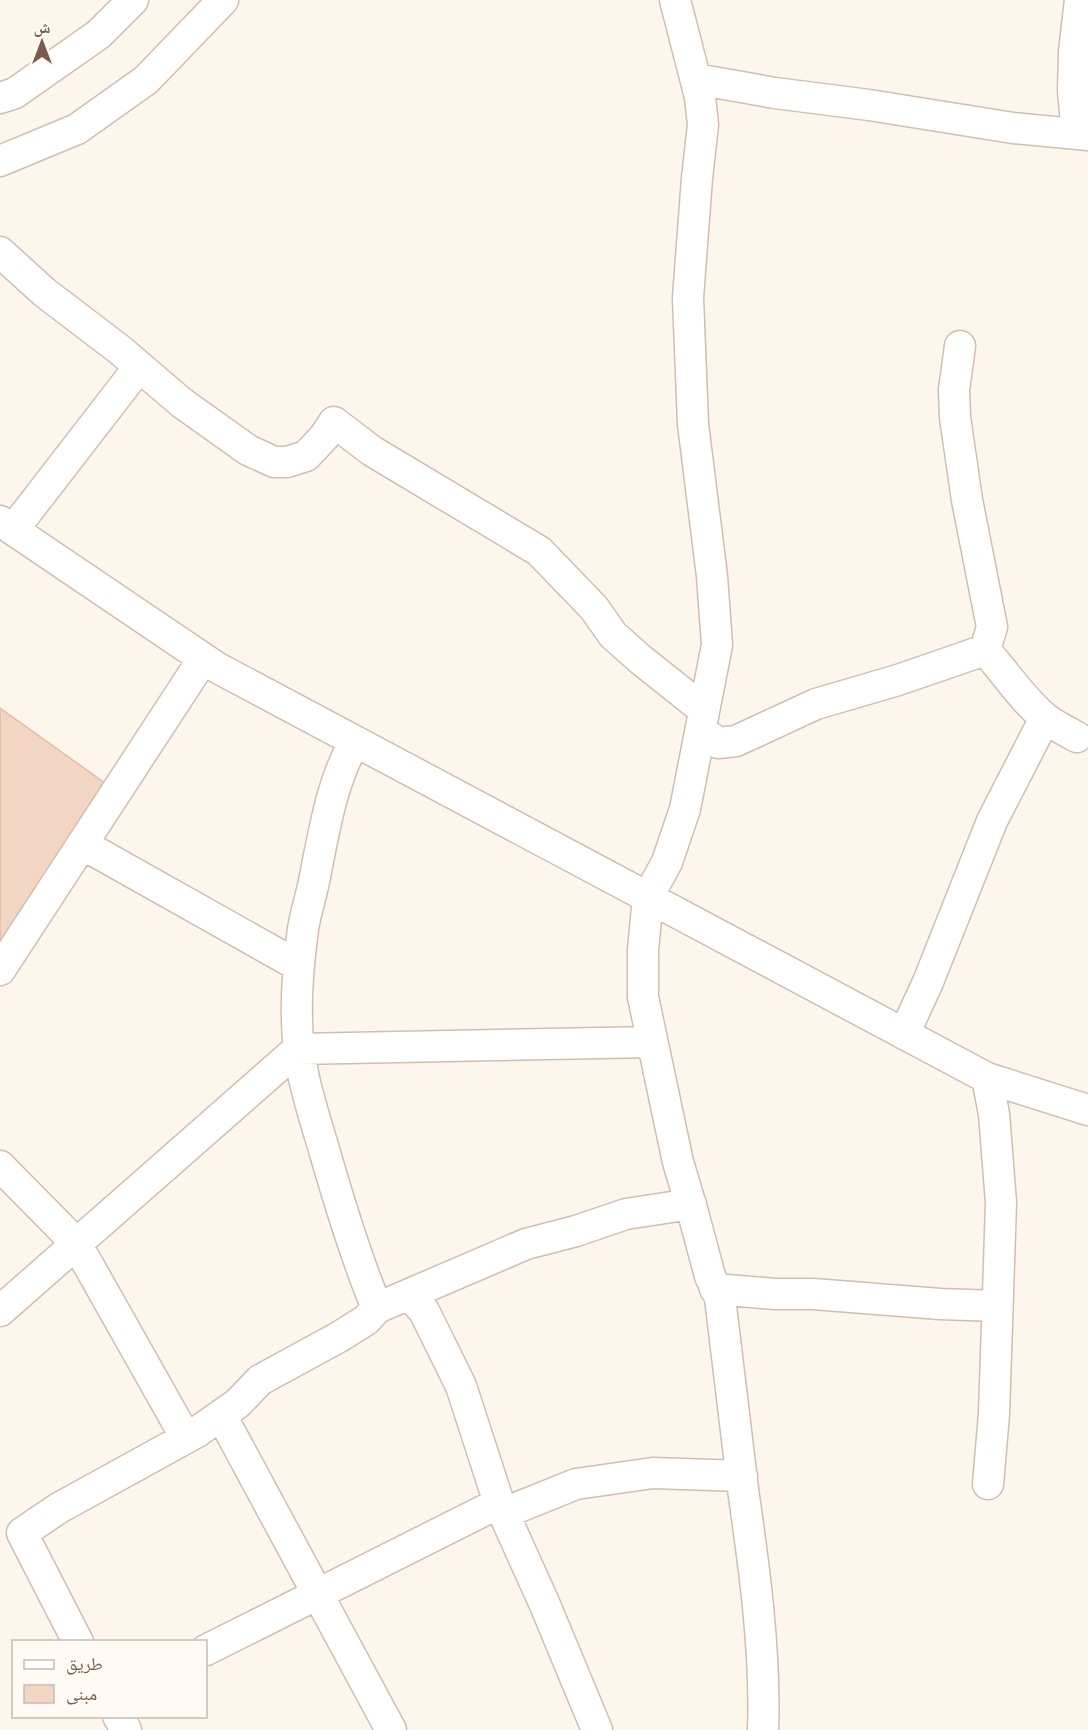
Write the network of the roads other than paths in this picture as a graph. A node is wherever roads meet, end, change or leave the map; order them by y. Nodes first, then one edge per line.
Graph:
1 (133, 0) edge
2 (223, 0) edge
3 (675, 0) edge
4 (1080, 0) edge
5 (696, 79) junction
6 (0, 98) edge
7 (1082, 135) edge
8 (0, 161) edge
9 (0, 252) edge
10 (960, 346) dead end
11 (139, 367) junction
12 (6, 525) edge
13 (986, 650) junction
14 (203, 659) junction
15 (1045, 718) junction
16 (703, 720) junction
17 (1077, 738) dead end
18 (355, 741) junction
19 (82, 844) junction
20 (648, 897) junction
21 (299, 966) junction
22 (0, 970) edge
23 (904, 1034) junction
24 (652, 1042) junction
25 (298, 1048) junction
26 (987, 1078) junction
27 (1088, 1110) edge
28 (0, 1166) edge
29 (691, 1204) junction
30 (76, 1243) junction
31 (715, 1289) junction
32 (409, 1295) junction
33 (997, 1306) junction
34 (378, 1308) junction
35 (0, 1311) edge
36 (221, 1415) junction
37 (186, 1438) junction
38 (742, 1476) junction
39 (988, 1484) dead end
40 (502, 1508) junction
41 (318, 1594) junction
42 (77, 1640) edge
43 (207, 1650) edge
44 (391, 1730) edge
45 (597, 1730) edge
46 (763, 1730) edge

1 - 6 street
2 - 8 street
3 - 5 street
4 - 7 street
5 - 7 street
5 - 16 street
9 - 11 street
10 - 13 street
11 - 12 street
11 - 16 street
12 - 14 street
13 - 15 street
13 - 16 street
14 - 18 street
14 - 19 street
15 - 17 street
15 - 23 street
16 - 20 street
18 - 20 street
18 - 21 street
19 - 21 street
19 - 22 street
20 - 23 street
20 - 24 street
21 - 25 street
23 - 26 street
24 - 25 street
24 - 29 street
25 - 30 street
25 - 34 street
26 - 27 street
26 - 33 street
28 - 30 street
29 - 31 street
29 - 32 street
30 - 35 street
30 - 37 street
31 - 33 street
31 - 38 street
32 - 34 street
32 - 40 street
33 - 39 street
34 - 36 street
36 - 37 street
36 - 41 street
37 - 42 street
38 - 40 street
38 - 46 street
40 - 41 street
40 - 45 street
41 - 43 street
41 - 44 street

